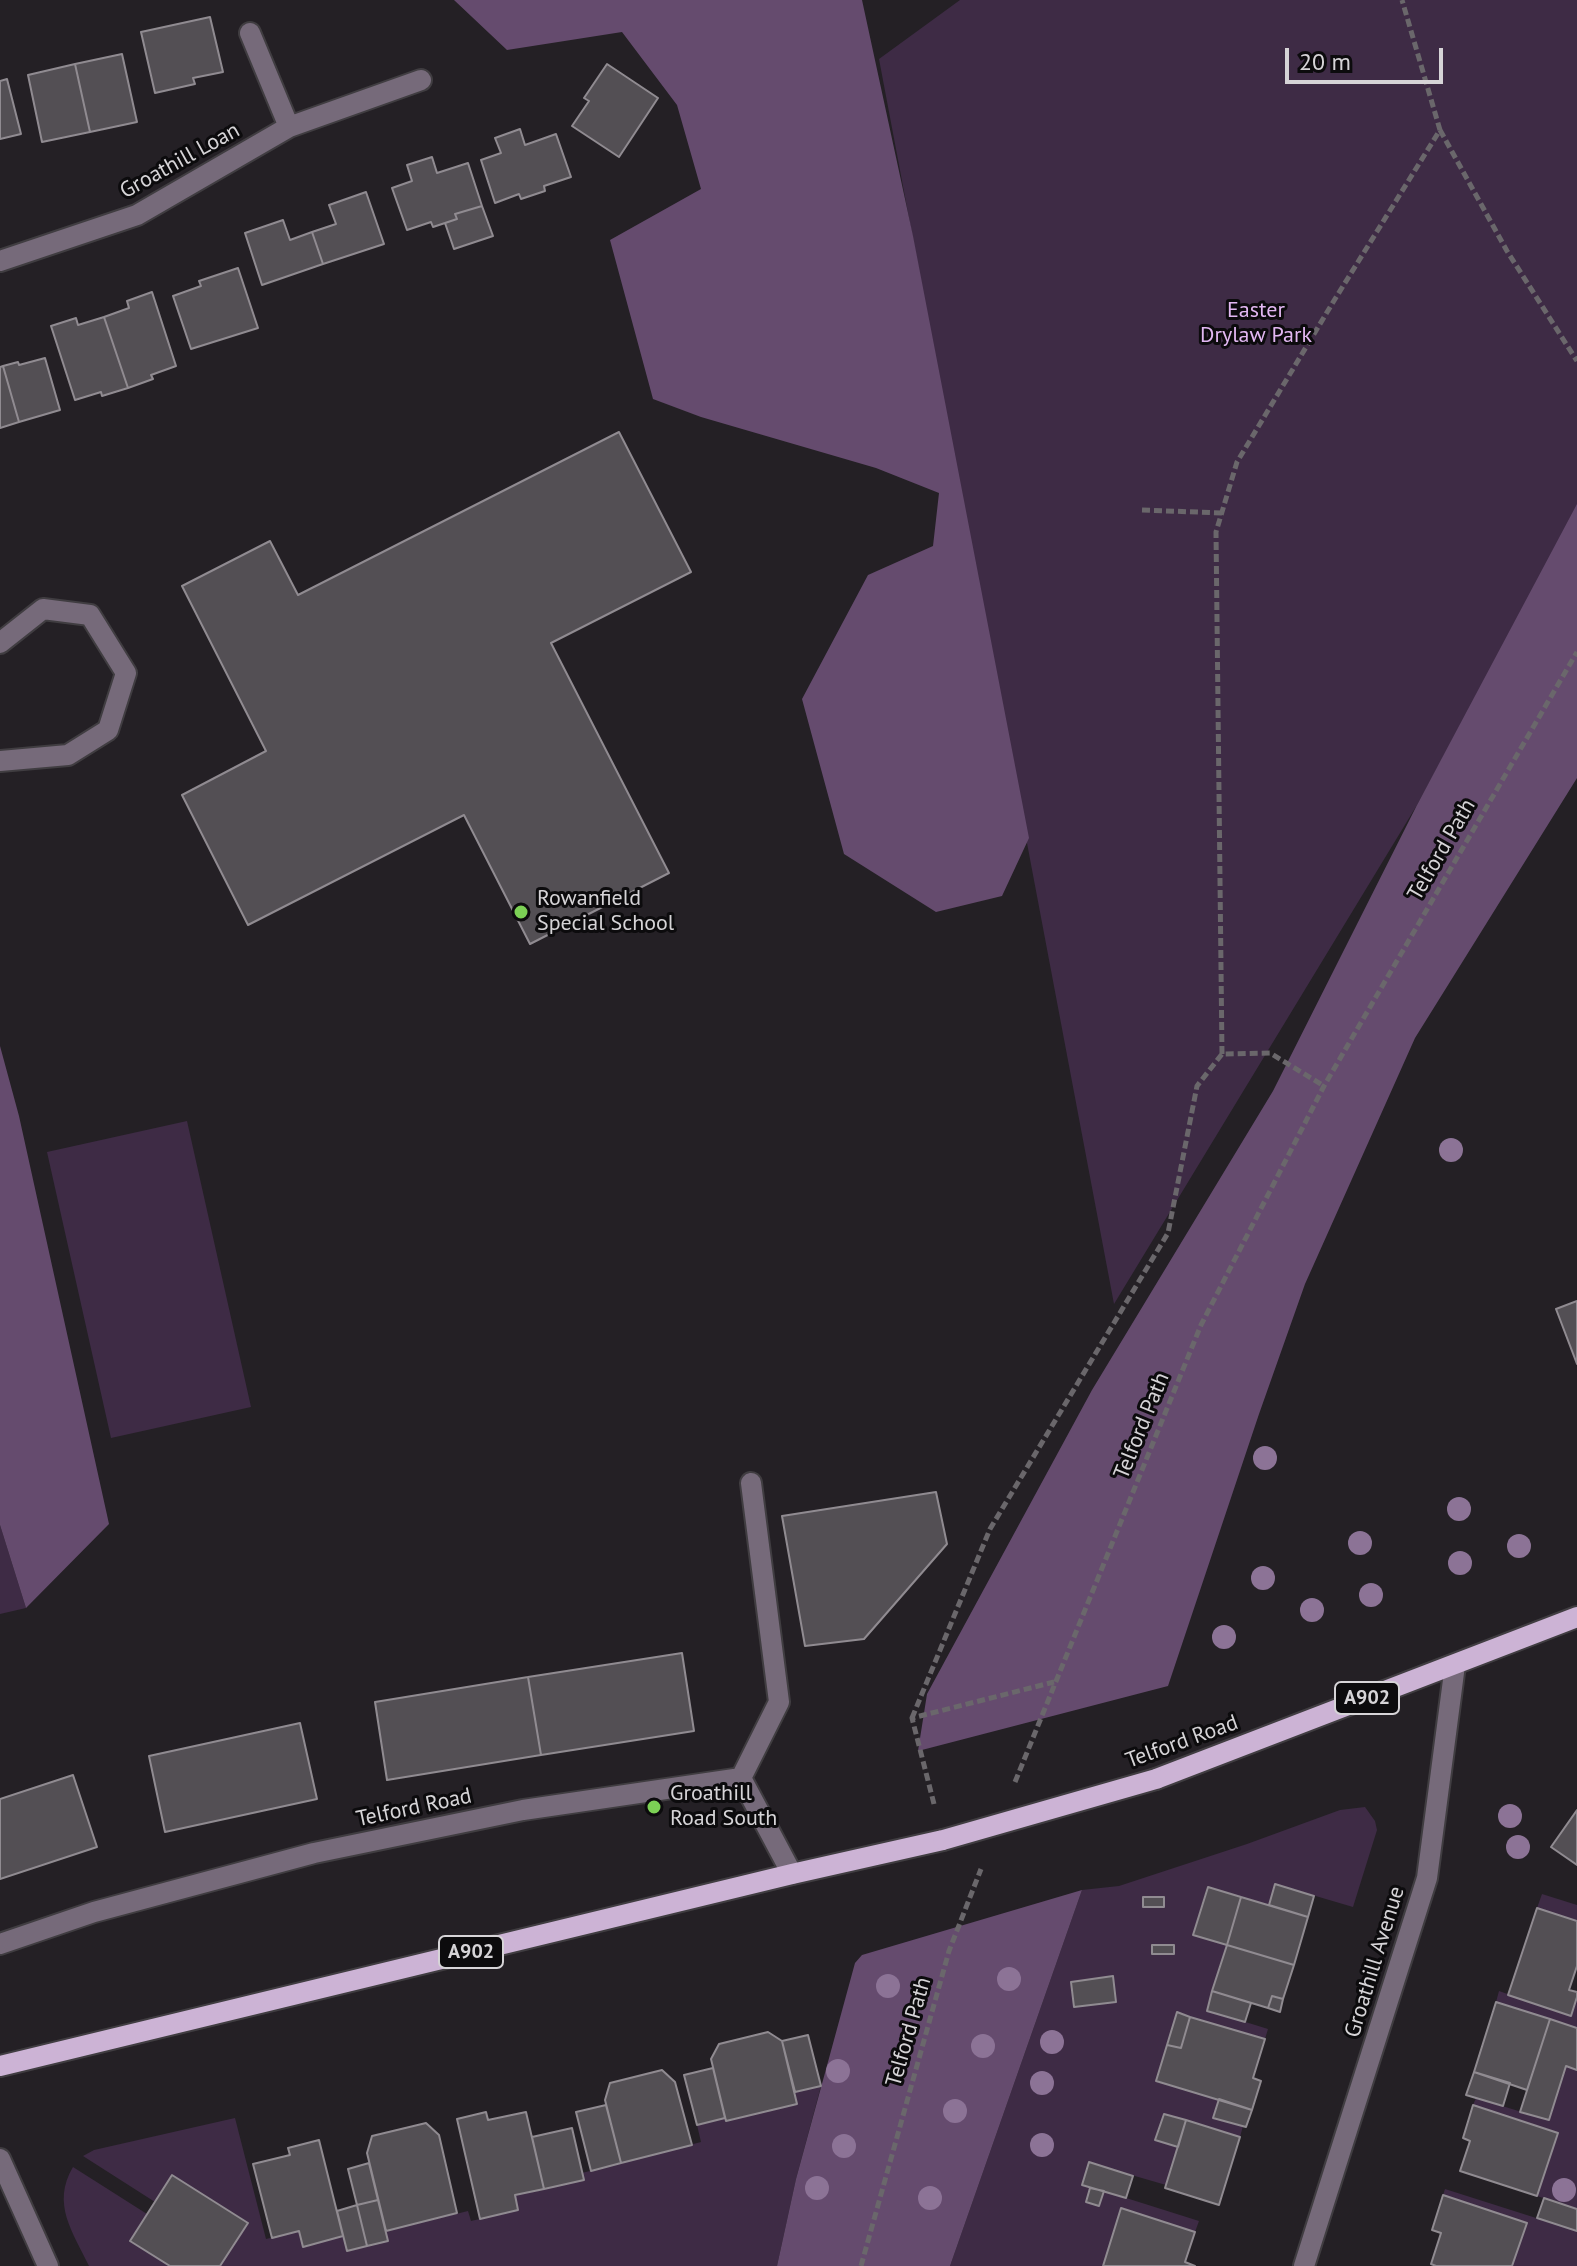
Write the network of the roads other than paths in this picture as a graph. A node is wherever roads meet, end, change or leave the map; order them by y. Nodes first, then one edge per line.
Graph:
1 (250, 33) dead end
2 (421, 80) dead end
3 (289, 127) junction
4 (0, 261) edge
5 (0, 643) edge
6 (0, 761) edge
7 (751, 1483) dead end
8 (1577, 1617) edge
9 (1455, 1665) junction
10 (741, 1778) junction
11 (792, 1874) junction
12 (0, 1944) edge
13 (0, 2066) edge
14 (0, 2159) edge
15 (48, 2266) edge
16 (1304, 2266) edge

1 - 3 street
2 - 3 street, Groathill Loan
3 - 4 street, Groathill Loan
5 - 6 street
7 - 10 street
8 - 9 main road, Telford Road / A902
9 - 11 main road, Telford Road / A902, bridge
9 - 16 street, Groathill Avenue
10 - 11 street
10 - 12 street, Telford Road
11 - 13 main road, Telford Road / A902
14 - 15 street

